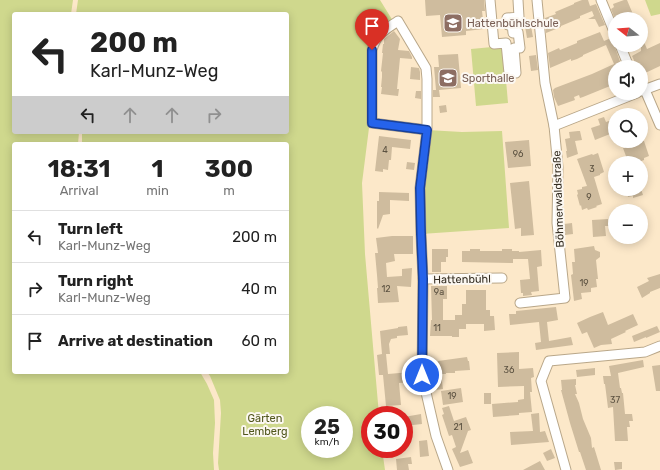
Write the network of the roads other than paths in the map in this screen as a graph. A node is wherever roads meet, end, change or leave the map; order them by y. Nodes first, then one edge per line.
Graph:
1 (490, 0) edge
2 (518, 0) edge
3 (537, 0) edge
4 (601, 0) edge
5 (608, 17) edge
6 (660, 84) edge
7 (648, 88) edge
8 (617, 100) edge
9 (646, 100) edge
10 (660, 125) edge
11 (554, 126) junction
12 (427, 130) junction
13 (502, 278) dead end
14 (423, 279) junction
15 (520, 303) dead end
16 (660, 346) edge
17 (448, 470) edge
18 (566, 470) edge

1 - 2 street
3 - 11 street
4 - 5 street
6 - 7 street
8 - 11 street
9 - 10 street
11 - 15 street, Böhmerwaldstraße
12 - 12 street, Hattenbühl
12 - 14 street, Hattenbühl
13 - 14 street, Hattenbühl
14 - 17 street, Hattenbühl
16 - 18 street

